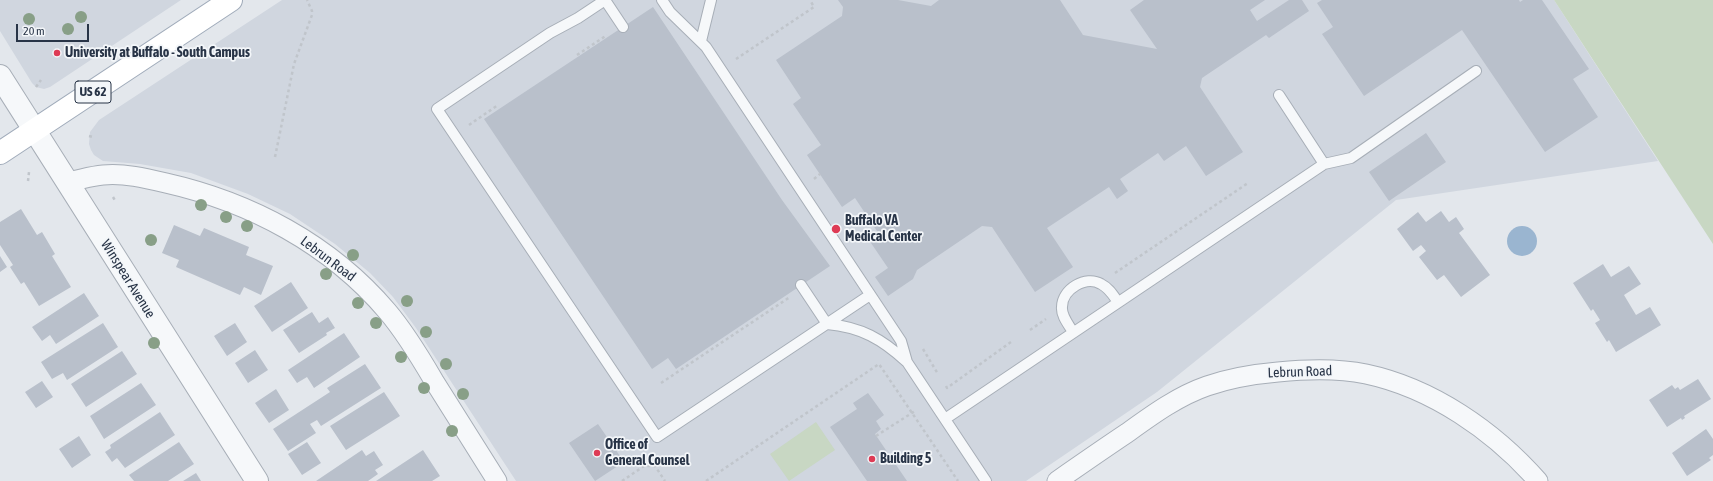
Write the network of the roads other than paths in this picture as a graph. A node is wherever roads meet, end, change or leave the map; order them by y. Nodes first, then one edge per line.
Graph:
1 (231, 0) edge
2 (605, 0) edge
3 (662, 0) edge
4 (711, 0) edge
5 (623, 27) dead end
6 (701, 41) junction
7 (1476, 71) dead end
8 (0, 76) edge
9 (1279, 95) dead end
10 (35, 130) junction
11 (0, 153) edge
12 (1324, 164) junction
13 (67, 182) junction
14 (801, 285) dead end
15 (870, 295) junction
16 (1118, 302) junction
17 (827, 324) junction
18 (1073, 332) junction
19 (907, 362) junction
20 (945, 419) junction
21 (257, 481) edge
22 (497, 481) edge
23 (986, 481) edge
24 (1057, 481) edge
25 (1538, 481) edge

1 - 10 main road, US 62
2 - 5 lane
2 - 17 lane
3 - 6 lane
4 - 6 lane
6 - 15 lane
7 - 12 lane
8 - 10 street, Winspear Avenue
9 - 12 lane
10 - 11 main road, US 62
10 - 13 street, Winspear Avenue
12 - 16 lane
13 - 21 street, Winspear Avenue
13 - 22 street, Lebrun Road
14 - 17 lane
15 - 17 lane
15 - 19 lane
16 - 18 lane
16 - 18 lane
17 - 19 lane
18 - 20 lane
19 - 20 lane
20 - 23 lane
24 - 25 street, Lebrun Road

